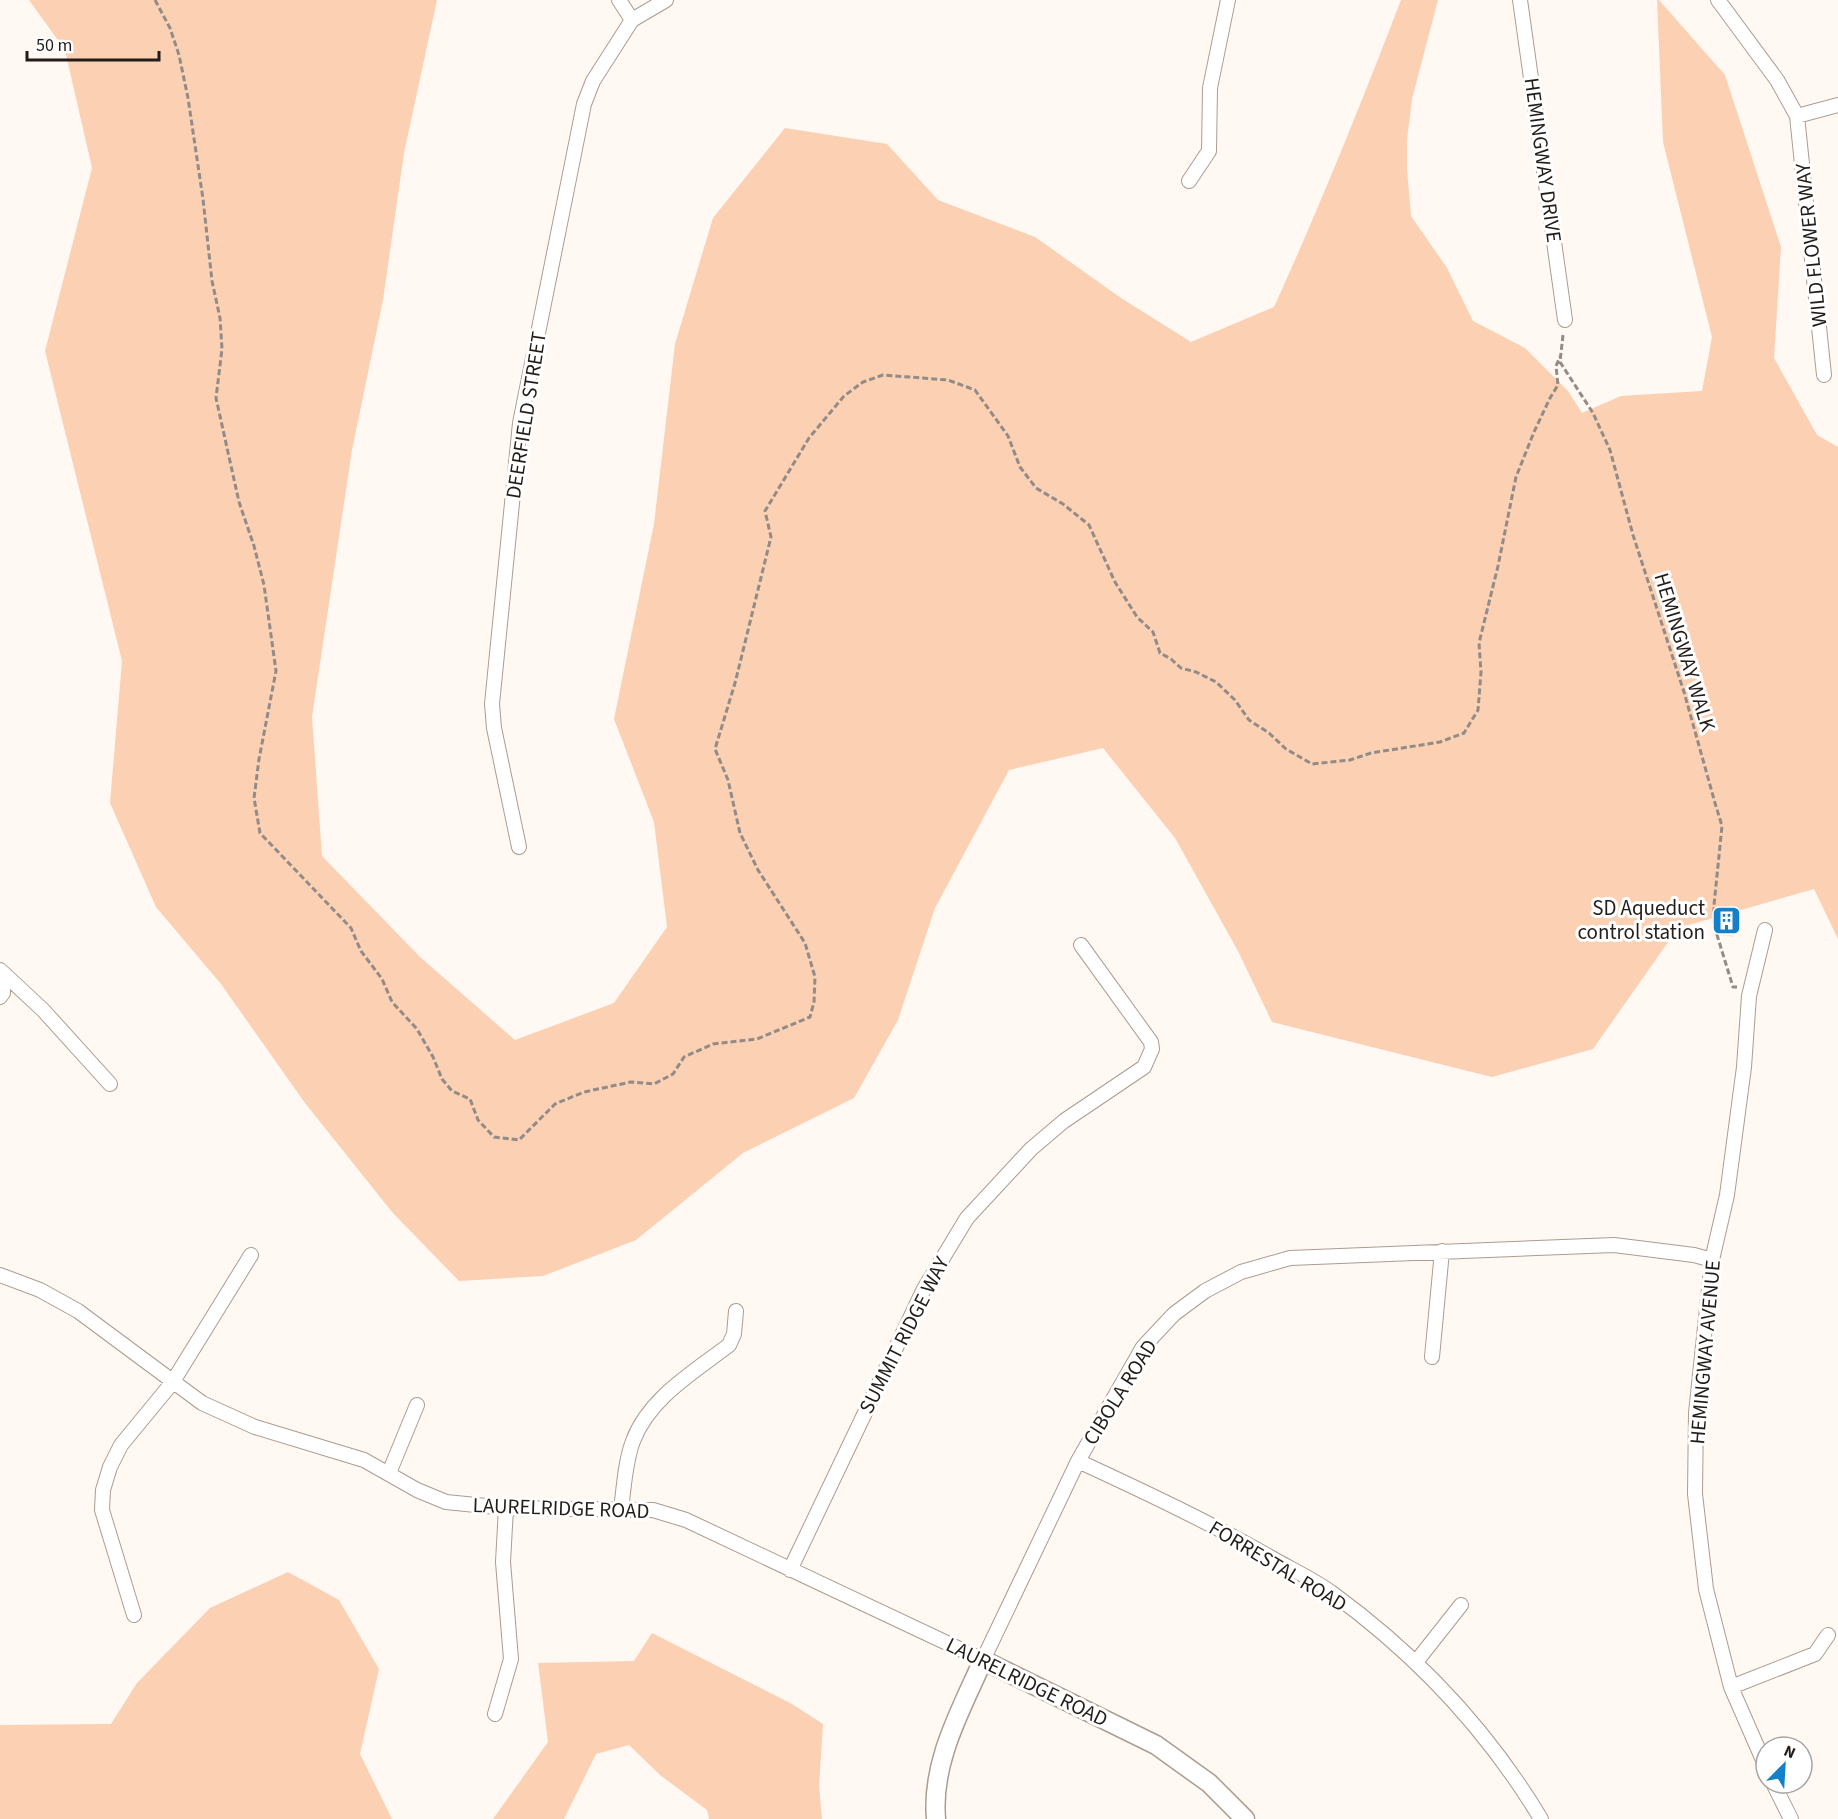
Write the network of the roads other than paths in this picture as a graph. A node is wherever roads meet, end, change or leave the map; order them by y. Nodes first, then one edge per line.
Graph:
1 (619, 0) edge
2 (666, 0) edge
3 (1228, 0) edge
4 (1520, 0) edge
5 (1718, 0) edge
6 (632, 20) junction
7 (1838, 105) edge
8 (1797, 116) junction
9 (1190, 181) dead end
10 (1565, 320) road end
11 (1824, 375) dead end
12 (519, 847) dead end
13 (1765, 930) dead end
14 (1081, 945) dead end
15 (0, 970) edge
16 (0, 997) edge
17 (110, 1084) dead end
18 (1442, 1251) junction
19 (251, 1255) dead end
20 (1712, 1260) junction
21 (0, 1275) edge
22 (736, 1311) dead end
23 (1432, 1358) dead end
24 (172, 1383) junction
25 (417, 1405) dead end
26 (1078, 1461) junction
27 (389, 1473) junction
28 (506, 1508) junction
29 (621, 1509) junction
30 (790, 1570) junction
31 (1461, 1605) dead end
32 (134, 1615) dead end
33 (1828, 1635) dead end
34 (983, 1660) junction
35 (1416, 1662) junction
36 (1731, 1687) junction
37 (495, 1714) dead end
38 (1754, 1740) edge
39 (1779, 1795) edge
40 (936, 1819) edge
41 (1245, 1819) edge
42 (1541, 1819) edge
43 (1791, 1819) edge

1 - 6 street
2 - 6 street
3 - 9 street
4 - 10 street, HEMINGWAY DRIVE
5 - 8 street
6 - 12 street, DEERFIELD STREET
7 - 8 street
8 - 11 street, WILD FLOWER WAY
13 - 20 street, HEMINGWAY AVENUE
14 - 30 street, SUMMIT RIDGE WAY
15 - 16 street
15 - 17 street
18 - 20 street, CIBOLA ROAD
18 - 23 street
18 - 26 street, CIBOLA ROAD
19 - 24 street
20 - 36 street, HEMINGWAY AVENUE
21 - 24 street, LAURELRIDGE ROAD
22 - 29 street
24 - 27 street, LAURELRIDGE ROAD
24 - 32 street
25 - 27 street
26 - 34 street, CIBOLA ROAD
26 - 35 street, FORRESTAL ROAD
27 - 28 street, LAURELRIDGE ROAD
28 - 29 street, LAURELRIDGE ROAD
28 - 37 street
29 - 30 street, LAURELRIDGE ROAD
30 - 34 street, LAURELRIDGE ROAD
31 - 35 street
33 - 36 street
34 - 40 street, CIBOLA ROAD
34 - 41 street, LAURELRIDGE ROAD
35 - 42 street, FORRESTAL ROAD
36 - 38 street, HEMINGWAY AVENUE
39 - 43 street

